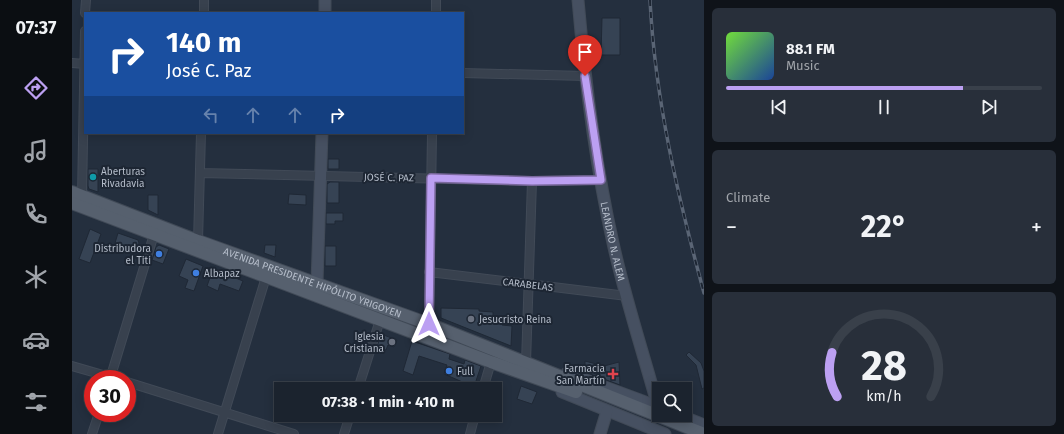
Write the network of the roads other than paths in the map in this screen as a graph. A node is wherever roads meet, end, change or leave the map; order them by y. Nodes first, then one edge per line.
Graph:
1 (86, 0) edge
2 (204, 0) edge
3 (325, 0) edge
4 (436, 0) edge
5 (578, 0) edge
6 (85, 12) edge
7 (204, 12) edge
8 (325, 12) edge
9 (436, 12) edge
10 (72, 63) edge
11 (84, 64) edge
12 (464, 73) edge
13 (585, 76) junction
14 (84, 80) edge
15 (201, 134) edge
16 (322, 134) edge
17 (432, 134) edge
18 (200, 173) junction
19 (320, 176) junction
20 (431, 178) junction
21 (601, 180) junction
22 (532, 181) junction
23 (77, 194) edge
24 (72, 204) edge
25 (156, 229) junction
26 (198, 241) junction
27 (429, 272) junction
28 (266, 277) junction
29 (317, 283) junction
30 (530, 284) junction
31 (313, 295) junction
32 (627, 296) junction
33 (380, 320) junction
34 (429, 324) junction
35 (491, 362) junction
36 (526, 363) junction
37 (72, 366) edge
38 (85, 370) edge
39 (114, 370) edge
40 (551, 378) junction
41 (360, 382) edge
42 (485, 382) edge
43 (136, 385) edge
44 (652, 386) edge
45 (652, 405) edge
46 (608, 411) junction
47 (224, 414) junction
48 (692, 420) edge
49 (96, 422) edge
50 (348, 422) edge
51 (473, 422) edge
52 (704, 425) edge
53 (92, 434) edge
54 (218, 434) edge
55 (294, 434) edge
56 (344, 434) edge
57 (470, 434) edge
58 (600, 434) edge
59 (665, 434) edge
60 (685, 434) edge
61 (704, 434) edge

1 - 6 street
2 - 7 street
3 - 8 street
4 - 9 street
5 - 13 street, LEANDRO N. ALEM
10 - 11 street
12 - 13 street
13 - 21 street, LEANDRO N. ALEM
14 - 23 street
15 - 18 street
16 - 19 street
17 - 20 street
18 - 19 street, JOSÉ C. PAZ
18 - 26 street
19 - 20 street, JOSÉ C. PAZ
19 - 29 street
20 - 22 street, JOSÉ C. PAZ
20 - 27 street
21 - 22 street, JOSÉ C. PAZ
21 - 32 street, LEANDRO N. ALEM
22 - 30 street
23 - 25 main road, AVENIDA PRESIDENTE HIPÓLITO YRIGOYEN
24 - 25 main road, AVENIDA PRESIDENTE HIPÓLITO YRIGOYEN
25 - 26 main road, AVENIDA PRESIDENTE HIPÓLITO YRIGOYEN
25 - 28 main road, AVENIDA PRESIDENTE HIPÓLITO YRIGOYEN
25 - 39 street
26 - 29 main road, AVENIDA PRESIDENTE HIPÓLITO YRIGOYEN
27 - 30 street, CARABELAS
27 - 34 street
28 - 31 main road, AVENIDA PRESIDENTE HIPÓLITO YRIGOYEN
28 - 47 street
29 - 31 street
29 - 34 main road, AVENIDA PRESIDENTE HIPÓLITO YRIGOYEN
30 - 32 street, CARABELAS
30 - 36 street
31 - 33 main road, AVENIDA PRESIDENTE HIPÓLITO YRIGOYEN
32 - 44 street, LEANDRO N. ALEM
33 - 35 main road, AVENIDA PRESIDENTE HIPÓLITO YRIGOYEN
33 - 41 street
34 - 36 main road, AVENIDA PRESIDENTE HIPÓLITO YRIGOYEN
35 - 40 main road, AVENIDA PRESIDENTE HIPÓLITO YRIGOYEN
35 - 42 street
36 - 40 main road, AVENIDA PRESIDENTE HIPÓLITO YRIGOYEN
37 - 38 street
40 - 45 street, AVENIDA PRESIDENTE HIPÓLITO YRIGOYEN
40 - 46 street, AVENIDA PRESIDENTE HIPÓLITO YRIGOYEN
40 - 60 main road, AVENIDA PRESIDENTE HIPÓLITO YRIGOYEN
40 - 61 main road, AVENIDA PRESIDENTE HIPÓLITO YRIGOYEN
43 - 47 street
46 - 58 street
46 - 59 street, AVENIDA PRESIDENTE HIPÓLITO YRIGOYEN
47 - 54 street
47 - 55 street
48 - 52 street
49 - 53 street
50 - 56 street
51 - 57 street

